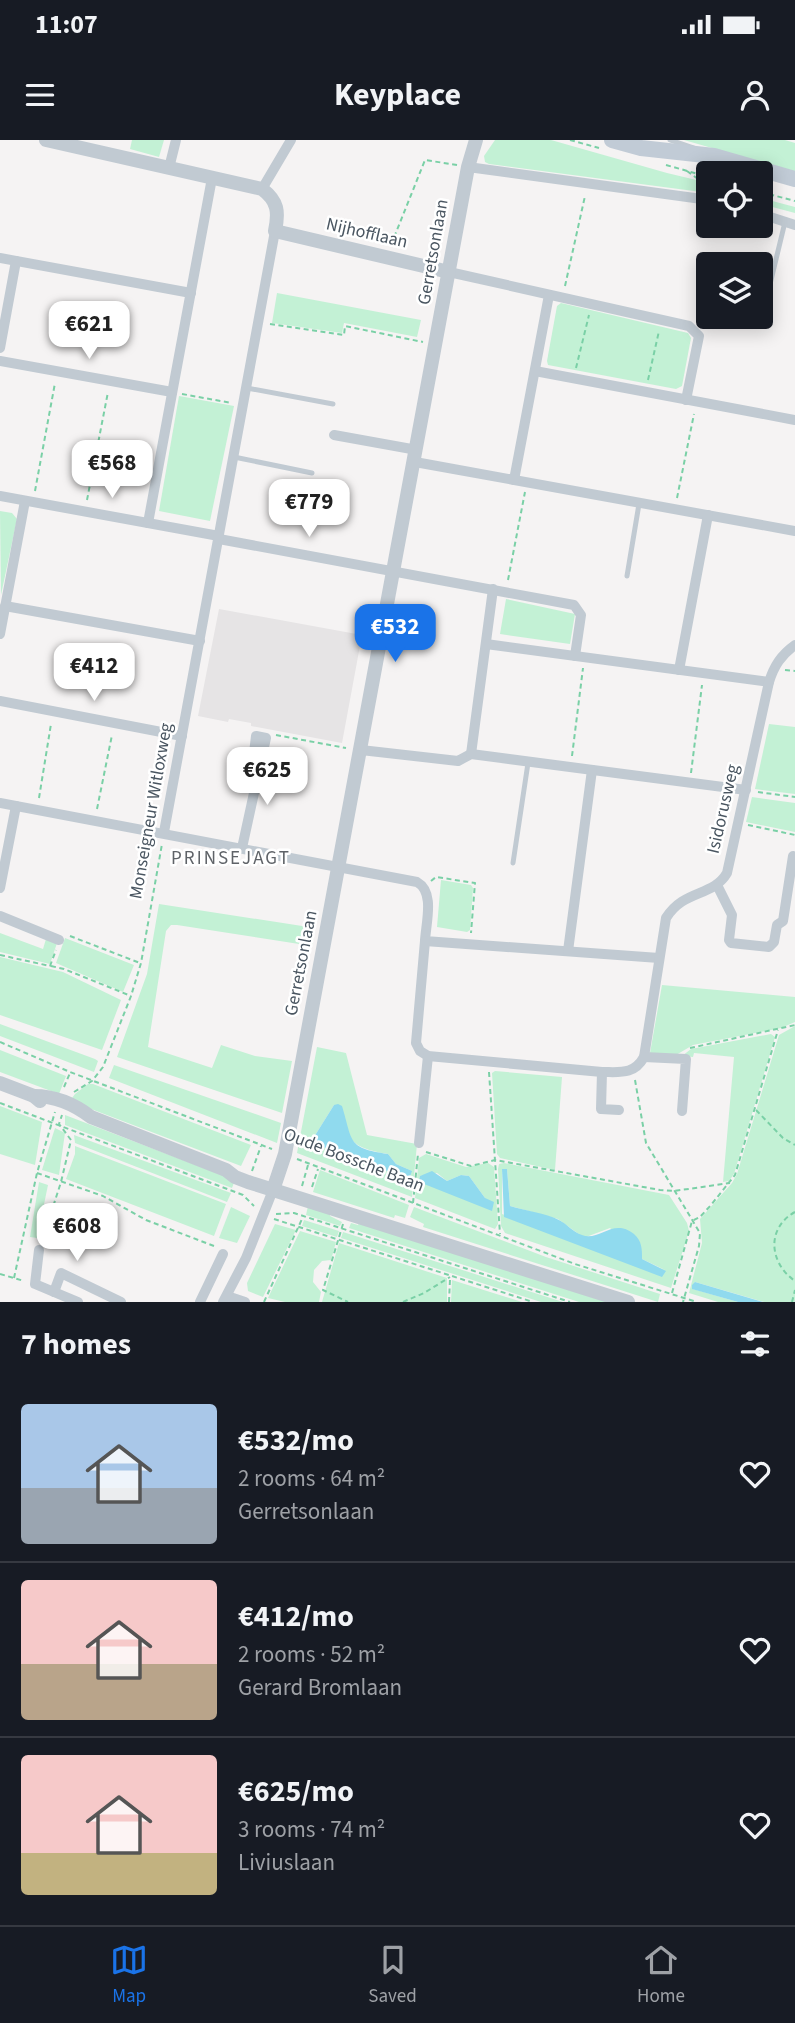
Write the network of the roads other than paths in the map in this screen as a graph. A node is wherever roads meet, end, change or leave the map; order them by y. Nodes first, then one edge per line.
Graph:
1 (46, 140) edge
2 (176, 140) edge
3 (291, 140) edge
4 (469, 140) edge
5 (476, 140) edge
6 (612, 140) edge
7 (670, 140) edge
8 (101, 146) edge
9 (714, 156) junction
10 (468, 167) junction
11 (169, 168) junction
12 (212, 178) junction
13 (795, 179) edge
14 (262, 189) junction
15 (696, 198) edge
16 (773, 218) edge
17 (790, 223) edge
18 (275, 231) junction
19 (0, 258) edge
20 (16, 261) junction
21 (449, 272) junction
22 (773, 279) edge
23 (191, 293) junction
24 (549, 295) junction
25 (0, 348) edge
26 (0, 361) edge
27 (535, 371) junction
28 (246, 387) junction
29 (172, 392) junction
30 (692, 401) junction
31 (333, 404) dead end
32 (795, 420) edge
33 (334, 435) dead end
34 (416, 456) junction
35 (234, 457) junction
36 (312, 473) dead end
37 (514, 480) junction
38 (0, 496) edge
39 (29, 501) junction
40 (639, 503) junction
41 (708, 515) junction
42 (148, 523) junction
43 (795, 531) edge
44 (219, 538) junction
45 (394, 571) junction
46 (626, 576) dead end
47 (493, 589) junction
48 (5, 606) junction
49 (0, 634) edge
50 (200, 641) junction
51 (486, 644) junction
52 (795, 645) edge
53 (580, 657) junction
54 (679, 670) junction
55 (769, 682) junction
56 (0, 701) edge
57 (182, 736) junction
58 (361, 750) junction
59 (471, 754) junction
60 (261, 760) dead end
61 (528, 762) junction
62 (592, 770) junction
63 (746, 790) junction
64 (0, 803) edge
65 (16, 806) junction
66 (164, 832) junction
67 (242, 848) junction
68 (793, 856) edge
69 (513, 863) dead end
70 (338, 867) junction
71 (717, 885) junction
72 (0, 888) edge
73 (0, 916) edge
74 (61, 936) road end
75 (425, 941) junction
76 (568, 951) junction
77 (659, 958) junction
78 (428, 1056) junction
79 (644, 1057) junction
80 (602, 1072) junction
81 (0, 1083) edge
82 (619, 1110) dead end
83 (682, 1111) dead end
84 (419, 1143) dead end
85 (274, 1186) junction
86 (40, 1250) road end
87 (224, 1252) road end
88 (54, 1292) junction
89 (225, 1299) edge
90 (78, 1302) edge
91 (121, 1302) edge
92 (200, 1302) edge
93 (245, 1302) edge
94 (628, 1302) edge

1 - 8 street
2 - 11 street
3 - 14 street
4 - 10 street
5 - 10 street
6 - 9 main road
7 - 9 lane
8 - 11 street
9 - 13 main road
10 - 15 street
10 - 21 street, Gerretsonlaan
11 - 12 street
12 - 14 street
12 - 23 street
14 - 18 street
16 - 17 street
17 - 22 lane
18 - 21 street, Nijhofflaan
18 - 28 street, Monseigneur Witloxweg
19 - 20 street
20 - 23 street
20 - 25 street
21 - 24 street
21 - 34 street, Gerretsonlaan
23 - 29 street
24 - 27 street
24 - 30 street
26 - 29 street
27 - 30 street
27 - 37 street
28 - 31 lane
28 - 35 street, Monseigneur Witloxweg
29 - 42 street
30 - 32 street
33 - 34 street
34 - 37 street
34 - 45 street, Gerretsonlaan
35 - 36 lane
35 - 44 street, Monseigneur Witloxweg
37 - 40 street
38 - 39 street
39 - 42 street
39 - 48 street
40 - 41 street
40 - 46 lane
41 - 43 street
41 - 54 street
42 - 44 street
44 - 45 street
44 - 50 street, Monseigneur Witloxweg
45 - 47 street
45 - 58 street, Gerretsonlaan
47 - 51 street
47 - 53 street
48 - 49 street
48 - 50 street
50 - 57 street, Monseigneur Witloxweg
51 - 53 street
51 - 59 street
52 - 55 street, Isidorusweg
53 - 54 street
54 - 55 street
55 - 63 street, Isidorusweg
56 - 57 street
57 - 66 street, Monseigneur Witloxweg
58 - 59 street
58 - 70 street, Gerretsonlaan
59 - 61 street
60 - 67 street
61 - 62 street
61 - 69 lane
62 - 63 street
62 - 76 street
63 - 71 street, Isidorusweg
64 - 65 street
65 - 66 street
65 - 72 street
66 - 67 street
67 - 70 street
68 - 71 street
70 - 75 street
70 - 85 street, Gerretsonlaan
71 - 77 street
73 - 74 street
75 - 76 street
75 - 78 street
76 - 77 street
77 - 79 street
78 - 80 street
78 - 84 street
79 - 80 street
79 - 83 street
80 - 82 street
81 - 85 street
85 - 89 street
85 - 94 street
86 - 88 street
87 - 92 street
88 - 90 street
88 - 91 street
89 - 93 street

